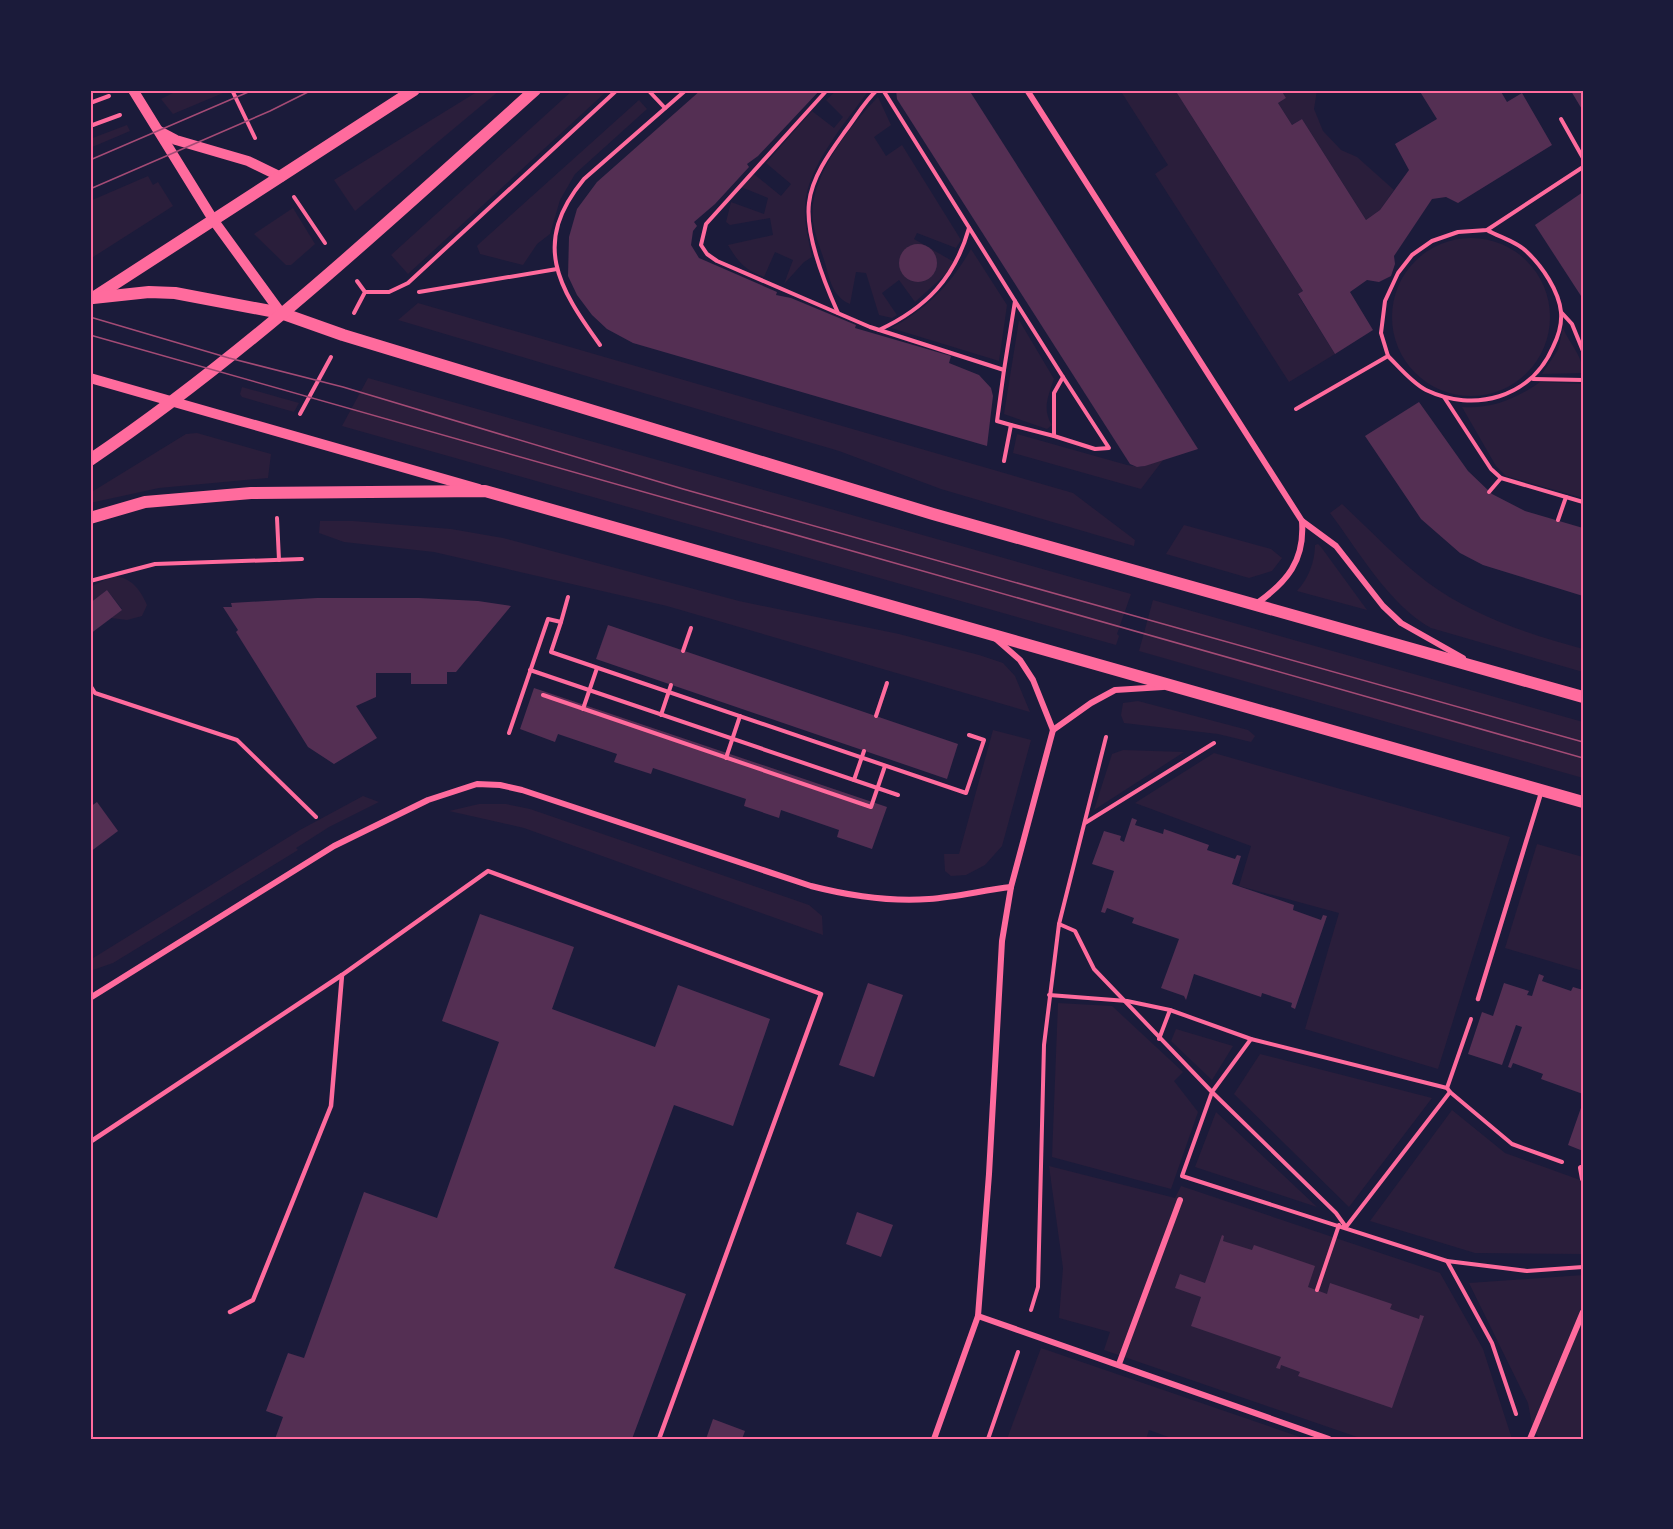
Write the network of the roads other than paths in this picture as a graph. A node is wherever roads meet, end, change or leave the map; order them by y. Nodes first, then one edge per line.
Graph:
1 (133, 90) edge
2 (414, 90) edge
3 (535, 90) edge
4 (1027, 90) edge
5 (158, 131) junction
6 (281, 177) junction
7 (214, 220) junction
8 (91, 299) edge
9 (281, 313) junction
10 (90, 378) edge
11 (173, 403) junction
12 (90, 460) edge
13 (485, 491) junction
14 (90, 518) edge
15 (1302, 521) junction
16 (1256, 604) junction
17 (990, 634) junction
18 (1480, 667) junction
19 (1176, 686) junction
20 (1583, 697) edge
21 (1053, 730) junction
22 (1542, 790) junction
23 (1583, 802) edge
24 (1011, 887) junction
25 (342, 975) junction
26 (90, 998) edge
27 (1478, 999) road end
28 (90, 1142) edge
29 (1581, 1168) road end
30 (1583, 1179) edge
31 (1180, 1200) dead end
32 (230, 1312) dead end
33 (1583, 1312) edge
34 (978, 1316) junction
35 (1119, 1365) junction
36 (659, 1439) edge
37 (934, 1439) edge
38 (1329, 1439) edge
39 (1530, 1439) edge

1 - 5 street
2 - 6 main road
3 - 9 main road
4 - 15 street
5 - 6 street
5 - 7 street
6 - 7 main road
7 - 8 main road
7 - 9 street
8 - 9 main road
9 - 11 main road
9 - 16 main road
10 - 11 street
11 - 12 main road
11 - 13 street
13 - 14 main road
13 - 17 main road
15 - 16 street
15 - 18 street
16 - 18 main road
17 - 19 main road
17 - 21 street
18 - 20 main road
19 - 21 street
19 - 22 main road
21 - 24 street
22 - 23 main road
22 - 27 lane
24 - 26 street
24 - 34 street
25 - 28 lane
25 - 32 lane
25 - 36 lane
29 - 30 street
31 - 35 street
33 - 39 street
34 - 35 street
34 - 37 street
35 - 38 street

